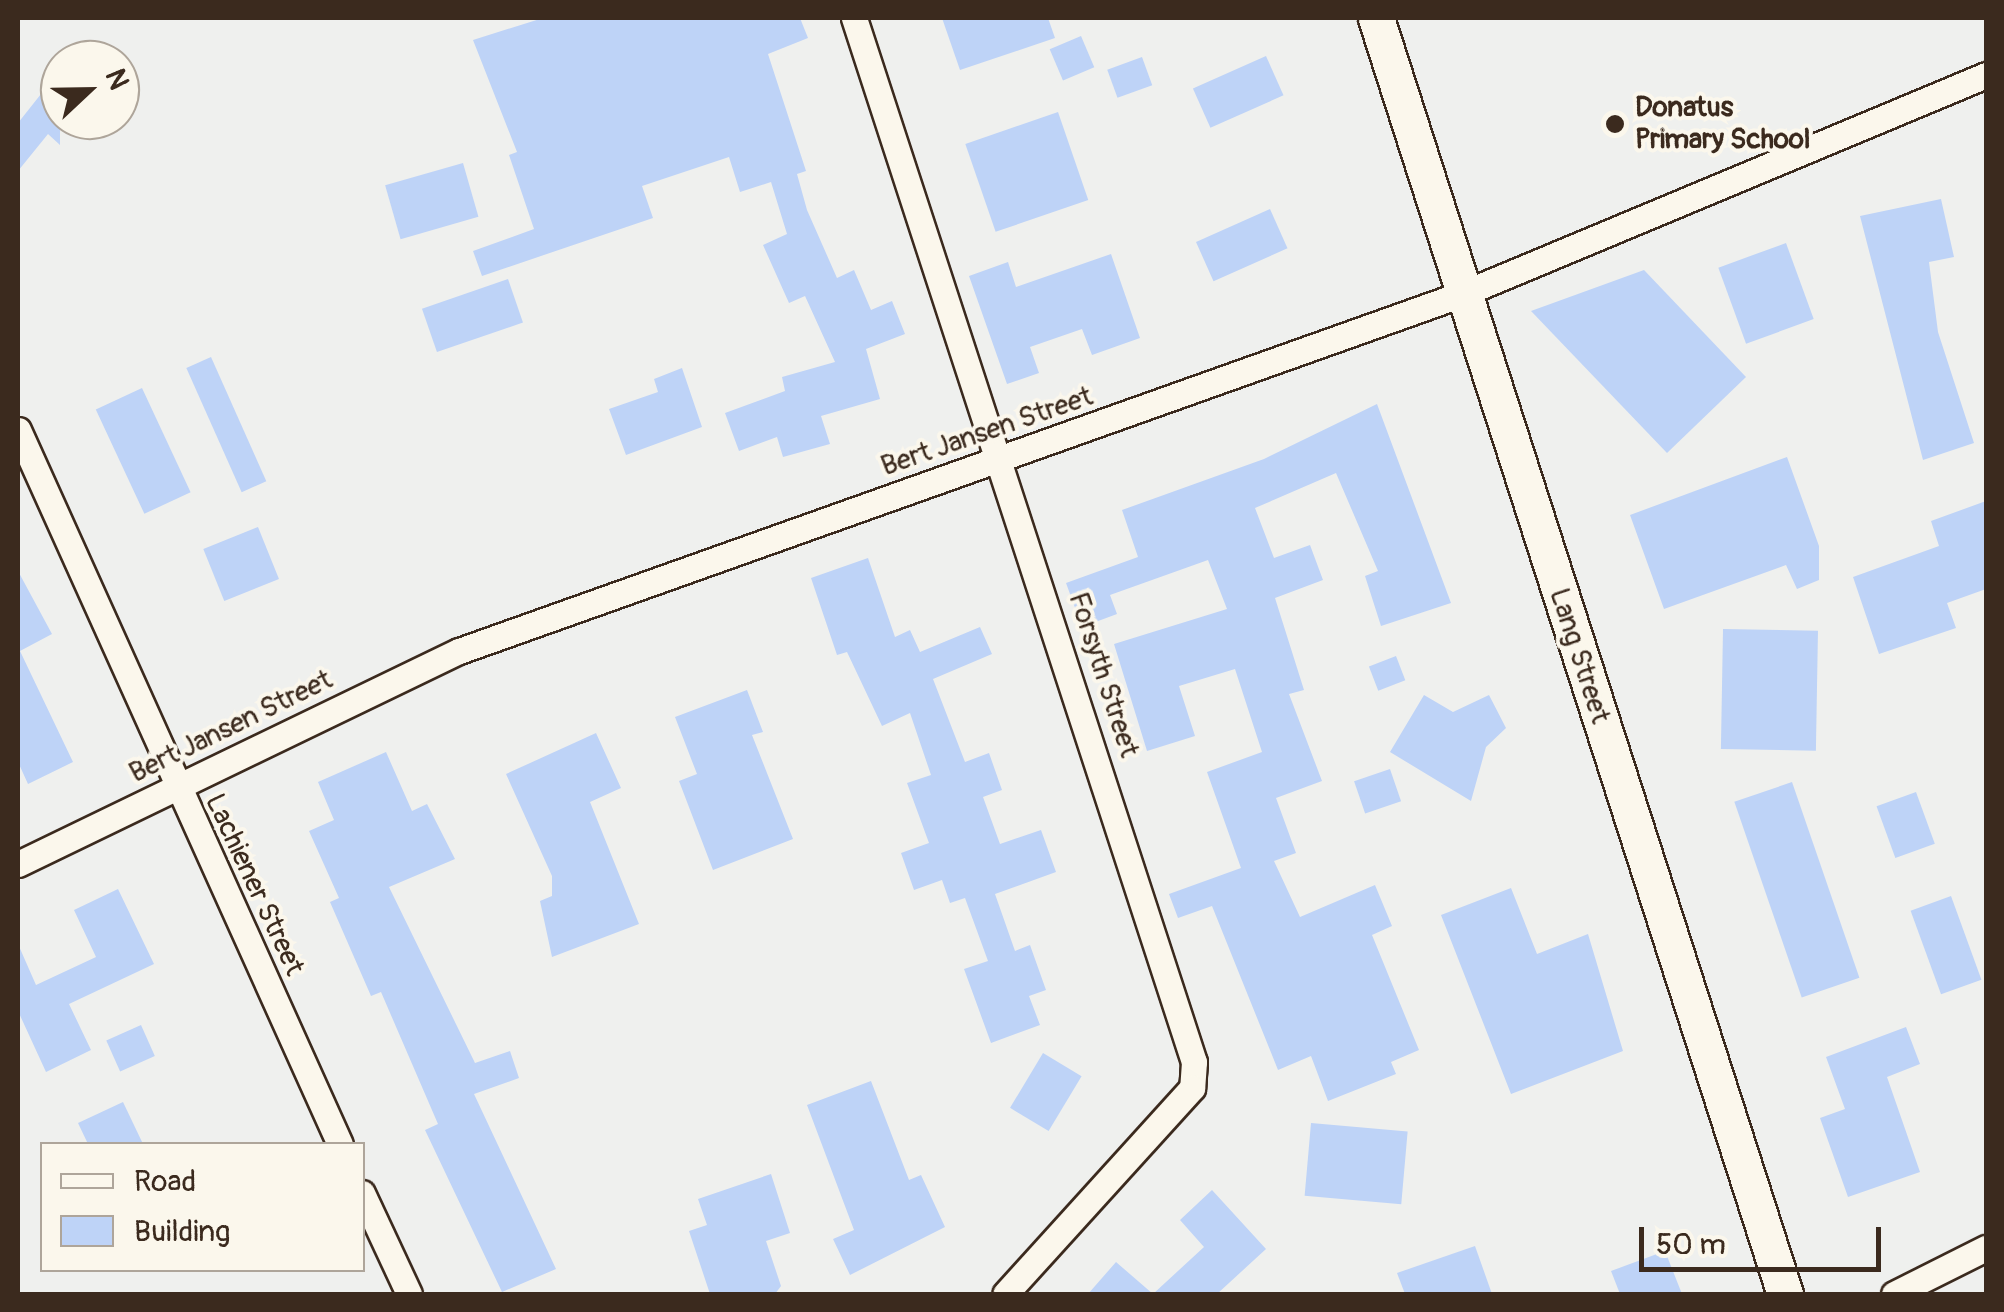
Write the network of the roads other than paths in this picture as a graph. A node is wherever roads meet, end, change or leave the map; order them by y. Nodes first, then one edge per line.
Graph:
1 (854, 18) edge
2 (1376, 18) edge
3 (1986, 75) edge
4 (1462, 294) junction
5 (18, 430) edge
6 (1004, 459) junction
7 (175, 786) junction
8 (18, 864) edge
9 (339, 1142) edge
10 (365, 1199) edge
11 (1986, 1248) edge
12 (409, 1294) edge
13 (1005, 1294) edge
14 (1785, 1294) edge
15 (1894, 1294) edge

1 - 6 street, Forsyth Street
2 - 4 street, Lang Street
3 - 4 street, Bert Jansen Street
4 - 6 street, Bert Jansen Street
4 - 14 street, Lang Street
5 - 7 street, Lachiener Street
6 - 7 street, Bert Jansen Street
6 - 13 street, Forsyth Street
7 - 8 street, Bert Jansen Street
7 - 9 street, Lachiener Street
10 - 12 street
11 - 15 street

